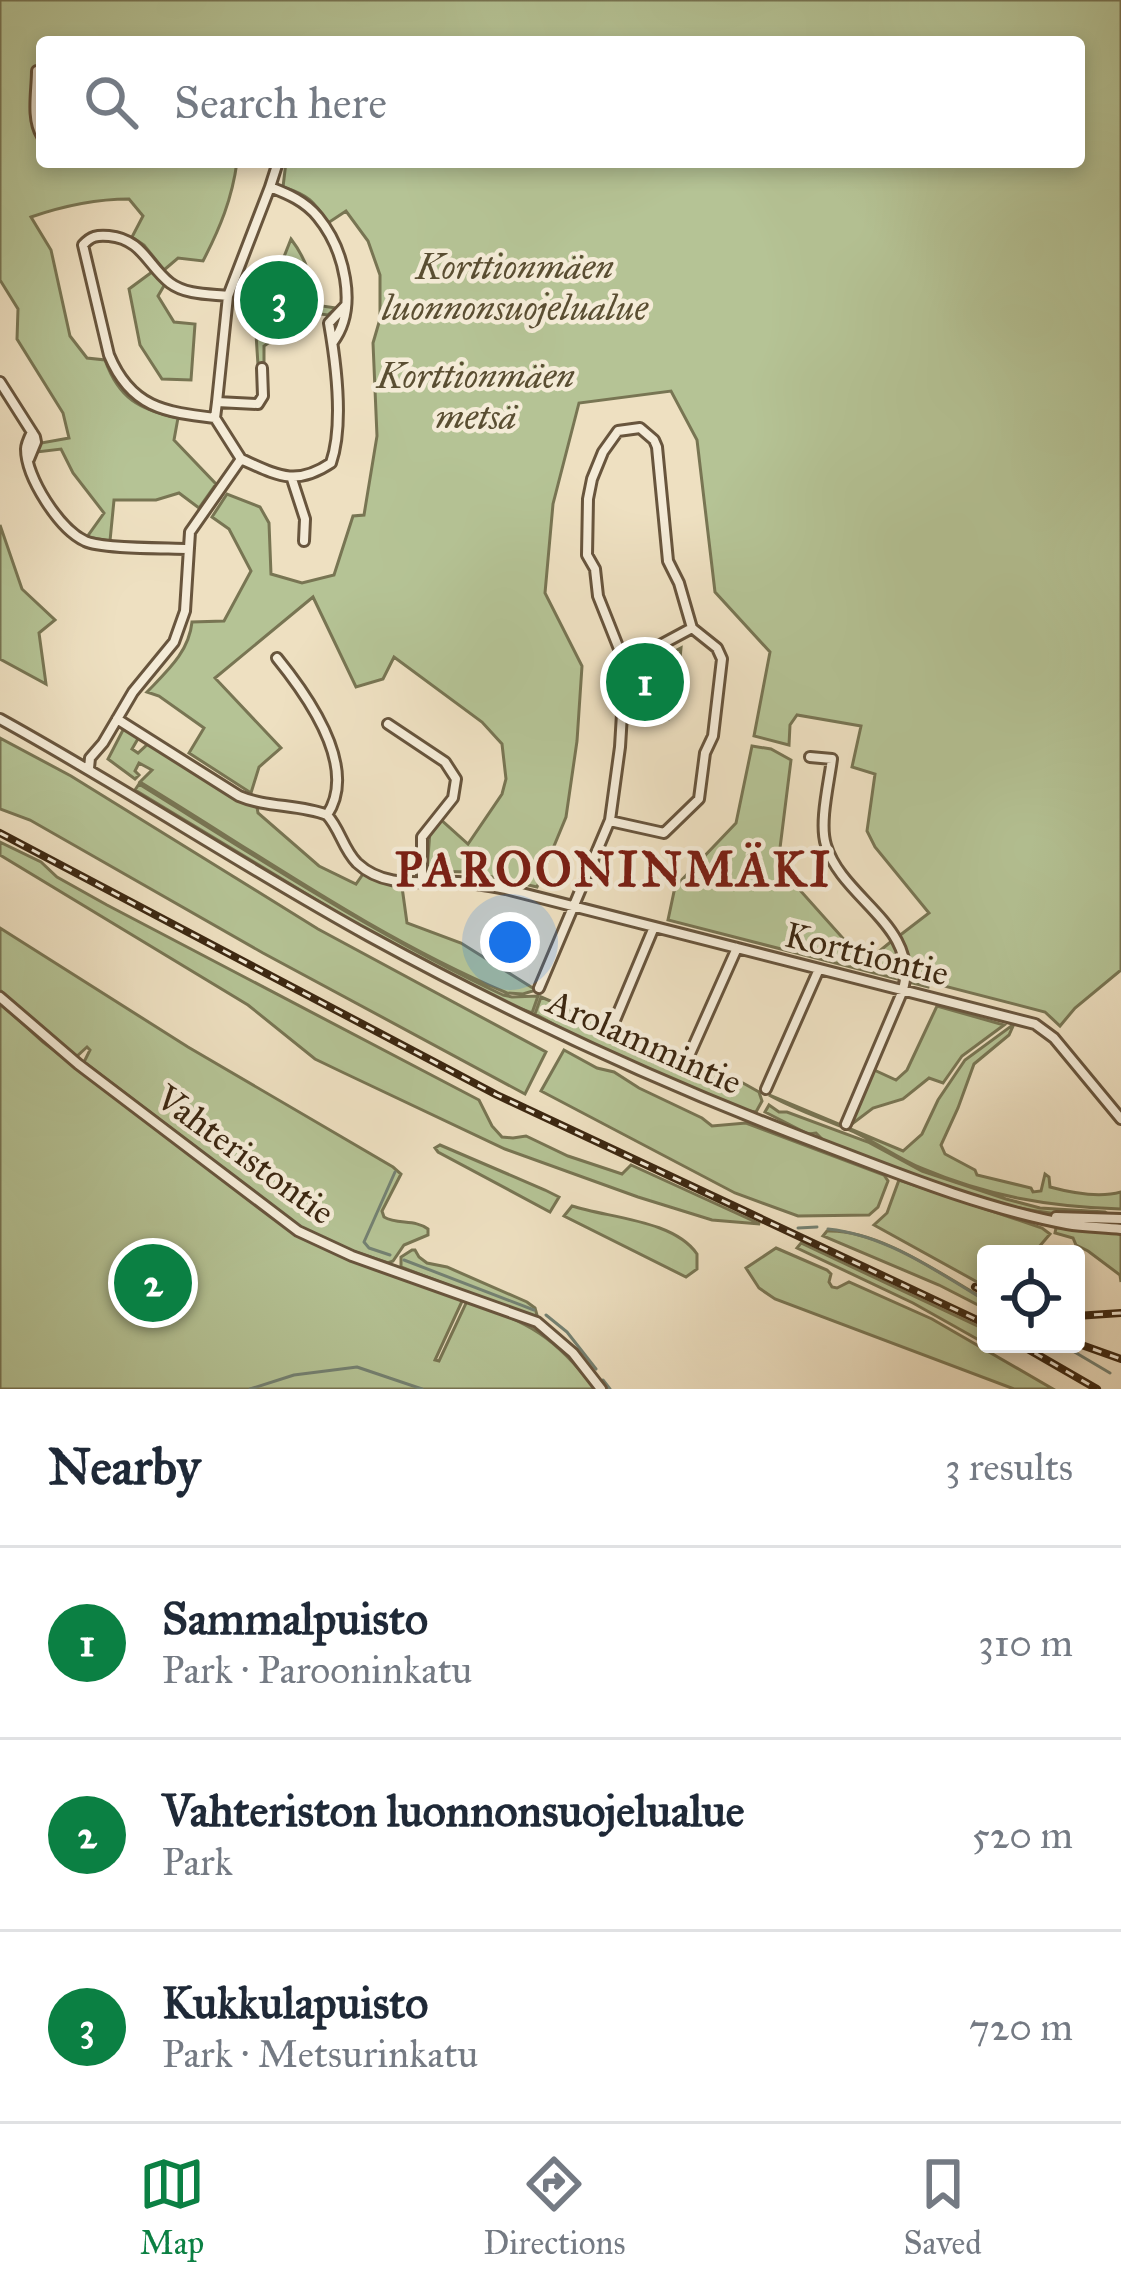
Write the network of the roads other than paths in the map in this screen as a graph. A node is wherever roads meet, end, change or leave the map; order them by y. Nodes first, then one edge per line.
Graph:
1 (276, 168) edge
2 (270, 187) junction
3 (229, 296) junction
4 (262, 368) dead end
5 (0, 382) edge
6 (217, 402) junction
7 (215, 418) junction
8 (241, 459) junction
9 (292, 478) junction
10 (304, 541) dead end
11 (188, 549) junction
12 (692, 628) junction
13 (278, 658) dead end
14 (625, 664) junction
15 (0, 719) edge
16 (117, 719) junction
17 (388, 724) dead end
18 (810, 757) dead end
19 (832, 759) junction
20 (845, 760) dead end
21 (88, 767) junction
22 (327, 815) junction
23 (610, 820) junction
24 (422, 883) junction
25 (574, 906) junction
26 (654, 927) junction
27 (737, 948) junction
28 (819, 969) junction
29 (539, 988) dead end
30 (903, 990) junction
31 (0, 997) edge
32 (613, 1025) dead end
33 (688, 1058) dead end
34 (766, 1089) dead end
35 (1121, 1119) edge
36 (846, 1124) dead end
37 (1042, 1217) junction
38 (1121, 1220) edge
39 (1121, 1229) edge
40 (602, 1389) edge

1 - 2 street
2 - 3 street
2 - 9 street
3 - 6 street
3 - 7 street
4 - 6 street
5 - 11 street
6 - 7 street
7 - 8 street
8 - 9 street
8 - 11 street
9 - 10 street
11 - 16 street
12 - 14 street
12 - 14 street
12 - 23 street
13 - 22 street
14 - 23 street
15 - 21 street, Arolammintie
16 - 21 street
16 - 22 street
17 - 24 street
18 - 19 street
19 - 20 street
19 - 30 street
21 - 37 street, Arolammintie
22 - 24 street, Korttiontie
23 - 25 street
24 - 25 street, Korttiontie
25 - 26 street, Korttiontie
25 - 29 street
26 - 27 street, Korttiontie
26 - 32 street
27 - 28 street, Korttiontie
27 - 33 street
28 - 30 street, Korttiontie
28 - 34 street
30 - 35 street, Korttiontie
30 - 36 street
31 - 40 street, Vahteristontie
37 - 38 street, Arolammintie
37 - 39 street, Arolammintie

